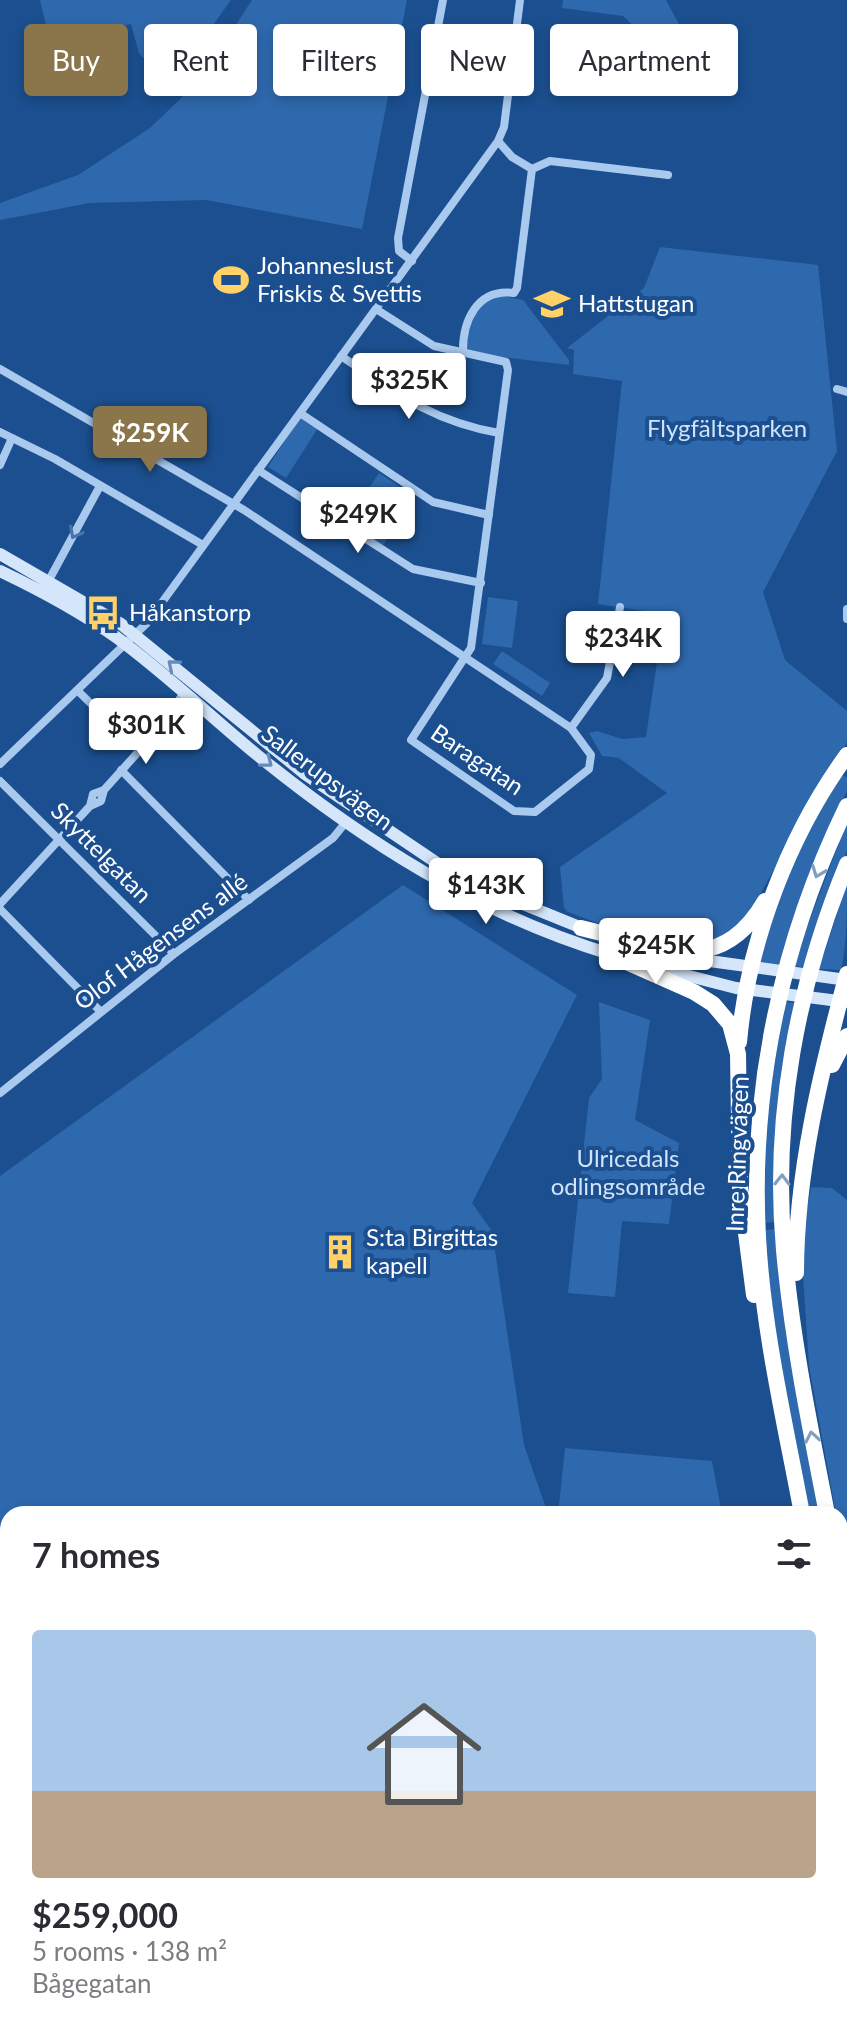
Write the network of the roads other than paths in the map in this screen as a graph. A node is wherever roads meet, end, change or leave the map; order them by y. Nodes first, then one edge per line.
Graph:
1 (443, 0) edge
2 (520, 0) edge
3 (498, 141) junction
4 (532, 169) junction
5 (668, 175) dead end
6 (412, 261) junction
7 (376, 309) junction
8 (463, 354) junction
9 (341, 356) junction
10 (0, 369) edge
11 (837, 389) dead end
12 (847, 392) edge
13 (300, 413) junction
14 (0, 432) edge
15 (499, 433) junction
16 (12, 438) junction
17 (0, 465) edge
18 (258, 470) junction
19 (100, 486) junction
20 (233, 503) junction
21 (489, 515) junction
22 (203, 545) junction
23 (0, 554) edge
24 (0, 571) edge
25 (49, 580) junction
26 (481, 583) junction
27 (620, 607) dead end
28 (847, 609) edge
29 (847, 619) edge
30 (136, 635) junction
31 (126, 645) junction
32 (465, 657) junction
33 (78, 691) junction
34 (184, 692) junction
35 (204, 709) junction
36 (166, 721) junction
37 (249, 728) junction
38 (571, 728) junction
39 (126, 738) dead end
40 (847, 755) edge
41 (0, 764) edge
42 (121, 770) junction
43 (0, 781) edge
44 (847, 806) edge
45 (346, 822) junction
46 (59, 839) junction
47 (847, 864) edge
48 (782, 872) junction
49 (249, 900) junction
50 (0, 907) edge
51 (581, 928) junction
52 (606, 953) junction
53 (174, 954) junction
54 (752, 970) junction
55 (846, 978) edge
56 (747, 990) junction
57 (844, 1002) edge
58 (101, 1012) junction
59 (847, 1036) edge
60 (737, 1074) junction
61 (820, 1092) junction
62 (0, 1093) edge
63 (802, 1379) junction
64 (797, 1487) junction
65 (801, 1506) edge
66 (826, 1506) edge

1 - 6 street
2 - 3 street
3 - 4 street
3 - 6 street
4 - 5 street
4 - 8 street
6 - 7 street
7 - 8 street
7 - 9 street
8 - 15 street
9 - 13 street
9 - 15 street
10 - 20 street
11 - 12 street
13 - 18 street
13 - 21 street
14 - 16 street
15 - 21 street
16 - 17 street
16 - 19 street
18 - 20 street
18 - 26 street
19 - 22 street
19 -> 25 street
20 - 22 street
20 - 32 street
21 - 26 street
22 - 30 street
23 - 25 main road, Sallerupsvägen
24 - 31 main road, Sallerupsvägen
25 - 30 main road, Sallerupsvägen
26 - 32 street
27 - 38 street
28 - 29 street
30 - 31 street
37 -> 30 main road, Sallerupsvägen
31 - 33 street
31 - 34 main road, Sallerupsvägen
32 - 38 street
32 - 38 street, Baragatan
33 - 39 street
33 - 41 street
34 - 35 main road, Sallerupsvägen
34 - 36 street
34 - 37 main road
35 - 36 street
35 -> 45 main road, Sallerupsvägen
36 - 42 street
37 - 51 main road, Sallerupsvägen
40 - 48 highway
42 - 46 street
42 - 49 street
43 - 46 street, Skyttelgatan
44 -> 64 highway, Inre Ringvägen
45 - 49 street, Olof Hågensens allé
45 - 52 main road, Sallerupsvägen
46 - 50 street
46 - 53 street, Skyttelgatan
63 -> 47 highway, Inre Ringvägen
48 - 51 highway
48 - 54 highway
49 - 53 street, Olof Hågensens allé
50 - 58 street
51 - 54 main road, Sallerupsvägen
52 - 56 main road, Sallerupsvägen
52 - 60 highway
53 - 58 street, Olof Hågensens allé
54 - 55 main road, Sallerupsvägen
54 - 56 highway
55 - 57 highway
56 - 57 main road, Sallerupsvägen
56 - 60 highway
57 - 61 highway
58 - 62 street, Olof Hågensens allé
59 - 61 highway
60 - 64 highway
61 - 63 highway
66 -> 63 highway, Inre Ringvägen
64 - 65 highway, Inre Ringvägen

